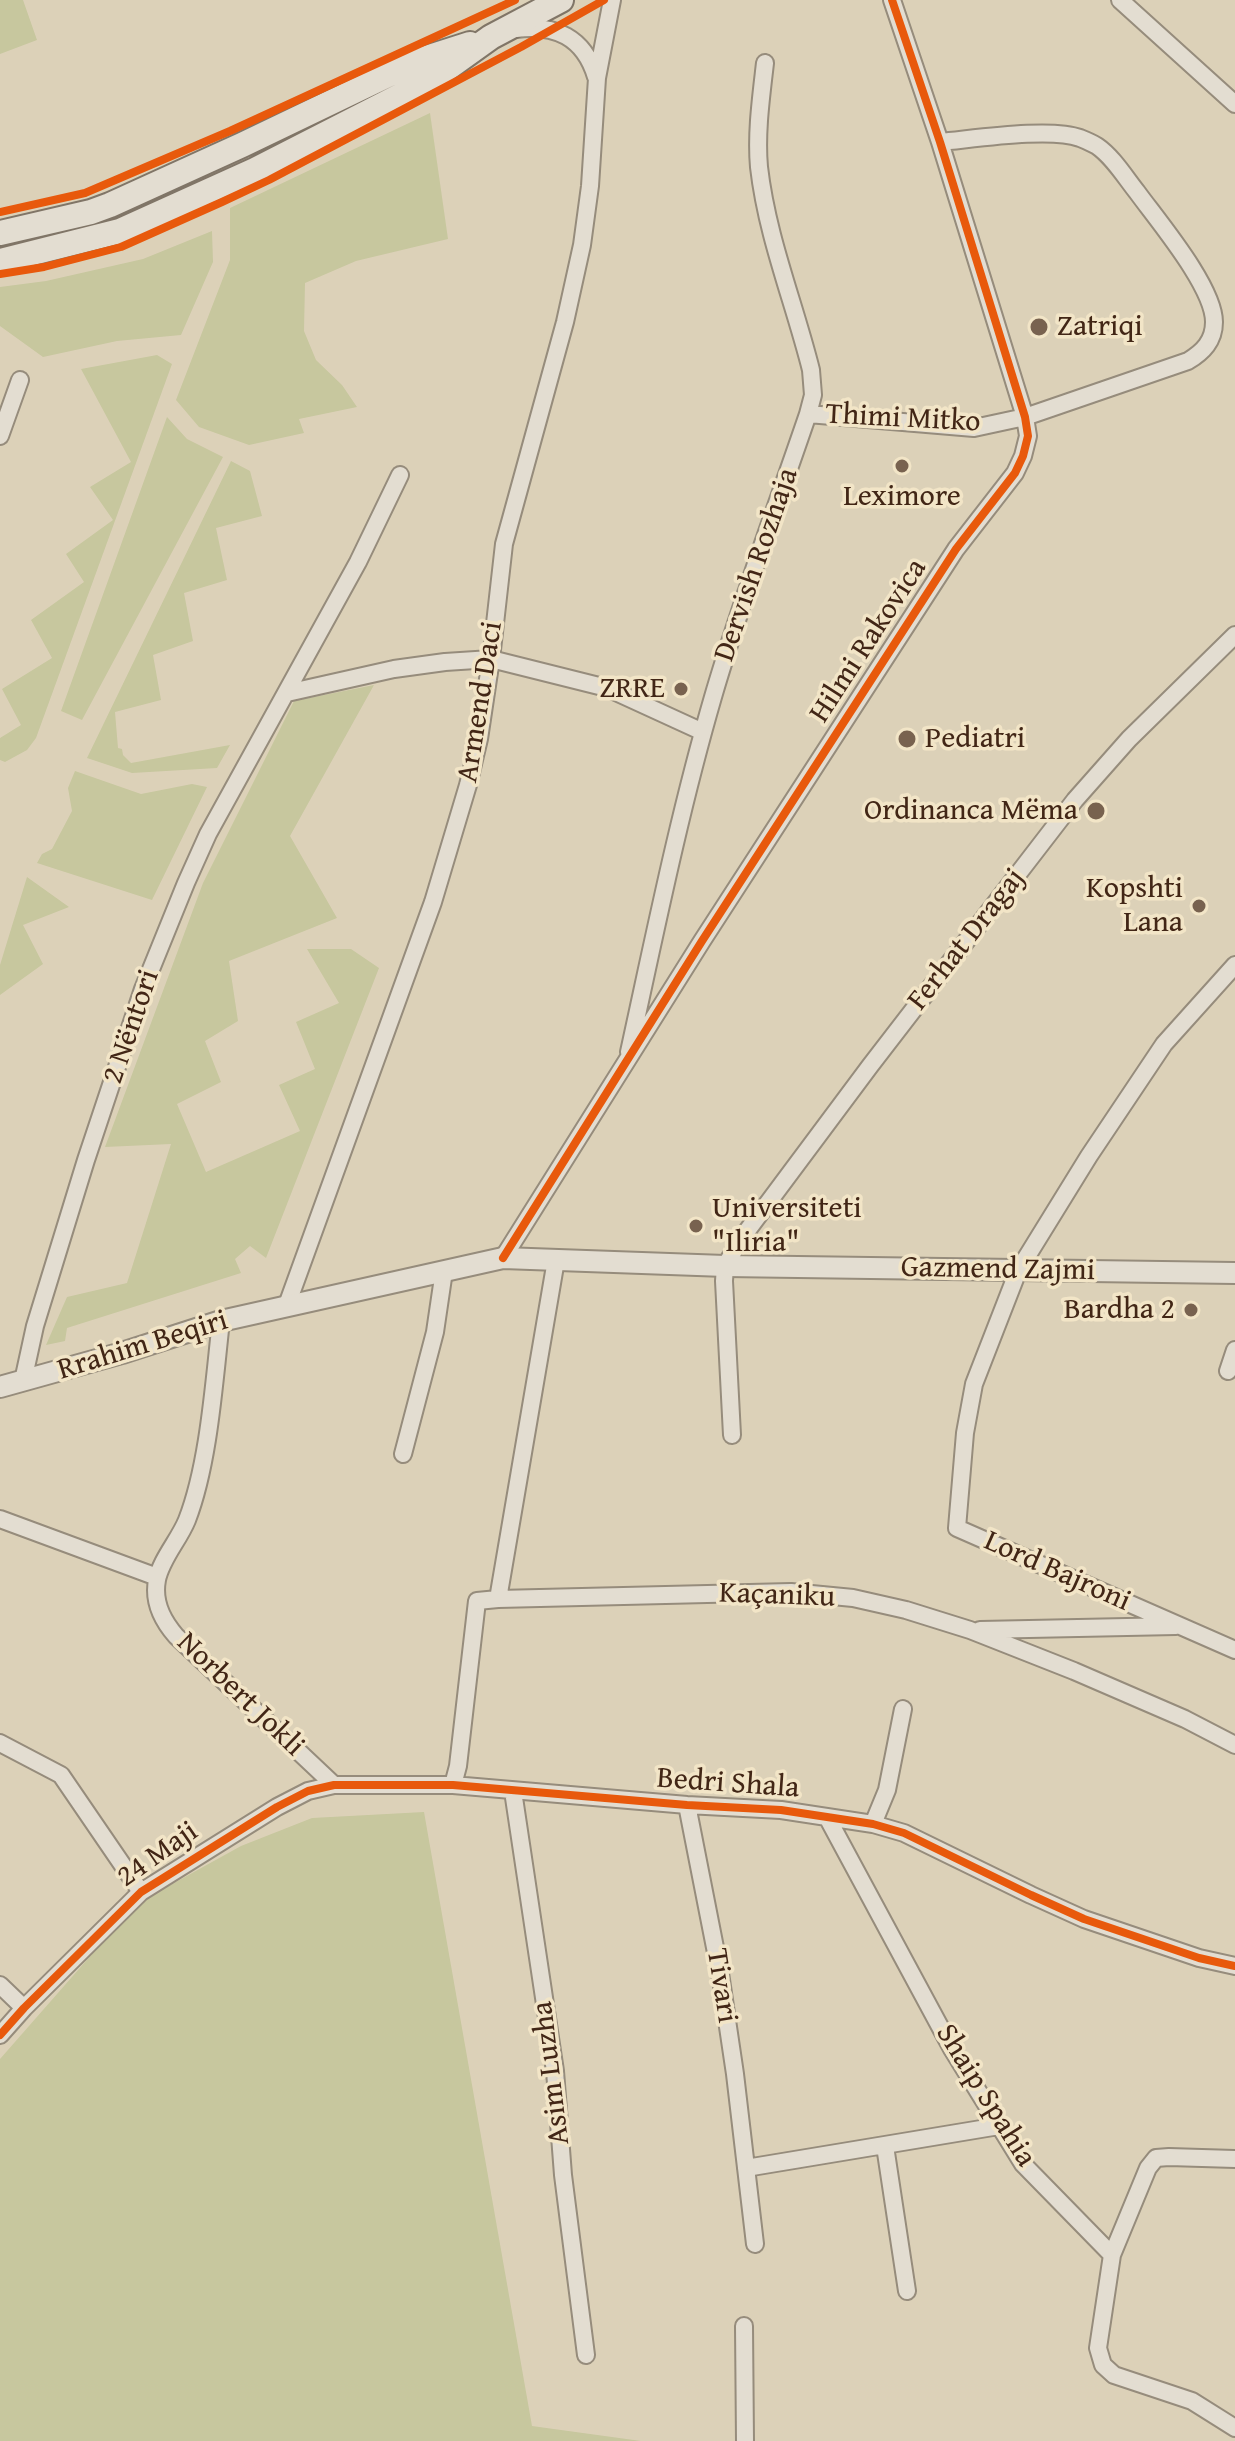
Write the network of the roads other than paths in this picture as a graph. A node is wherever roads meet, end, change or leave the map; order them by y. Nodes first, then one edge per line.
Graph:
1 (561, 0) edge
2 (612, 0) edge
3 (892, 0) edge
4 (1120, 0) edge
5 (497, 34) junction
6 (765, 63) dead end
7 (597, 78) junction
8 (1235, 104) edge
9 (940, 142) junction
10 (0, 233) edge
11 (0, 261) edge
12 (20, 380) dead end
13 (808, 414) junction
14 (1025, 417) junction
15 (0, 436) edge
16 (400, 475) dead end
17 (1235, 635) edge
18 (491, 659) junction
19 (287, 693) junction
20 (703, 732) junction
21 (1235, 965) edge
22 (626, 1066) junction
23 (503, 1258) junction
24 (556, 1260) junction
25 (725, 1266) junction
26 (444, 1271) junction
27 (1018, 1271) junction
28 (1235, 1273) edge
29 (287, 1305) junction
30 (221, 1321) junction
31 (1235, 1350) edge
32 (1228, 1371) dead end
33 (23, 1381) junction
34 (0, 1387) edge
35 (732, 1435) dead end
36 (403, 1454) dead end
37 (0, 1519) edge
38 (157, 1577) junction
39 (498, 1599) junction
40 (1182, 1626) junction
41 (970, 1630) junction
42 (1235, 1650) edge
43 (903, 1709) dead end
44 (0, 1743) edge
45 (1235, 1745) edge
46 (334, 1785) junction
47 (453, 1785) junction
48 (513, 1791) junction
49 (687, 1805) junction
50 (827, 1817) junction
51 (873, 1824) junction
52 (141, 1892) junction
53 (1235, 1966) edge
54 (0, 1985) edge
55 (24, 2008) junction
56 (0, 2035) edge
57 (999, 2126) junction
58 (885, 2146) junction
59 (1235, 2159) edge
60 (746, 2168) junction
61 (755, 2244) dead end
62 (1112, 2255) junction
63 (907, 2291) dead end
64 (744, 2326) dead end
65 (586, 2355) dead end
66 (1235, 2428) edge
67 (745, 2441) edge

1 - 5 main road
2 - 7 street, Armend Daci
3 - 9 street, Hilmi Rakovica
4 - 8 street
5 - 7 street
5 - 10 main road
5 - 11 main road
6 - 13 street, Dervish Rozhaja
7 - 18 street, Armend Daci
9 - 14 street, Hilmi Rakovica
9 - 14 street, Thimi Mitko
12 - 15 street
13 - 14 street, Thimi Mitko
13 - 20 street, Dervish Rozhaja
14 - 22 street, Hilmi Rakovica
16 - 19 street, 2 Nëntori
17 - 25 street, Ferhat Dragaj
18 - 19 street
18 - 20 street
18 - 29 street, Armend Daci
19 - 33 street, 2 Nëntori
20 - 22 street, Dervish Rozhaja
21 - 27 street
22 - 23 street, Hilmi Rakovica
23 - 24 street, Gazmend Zajmi
23 - 26 street, Gazmend Zajmi
24 - 25 street, Gazmend Zajmi
24 - 39 street
25 - 27 street, Gazmend Zajmi
25 - 35 street
26 - 29 street, Gazmend Zajmi
26 - 36 street
27 - 28 street, Gazmend Zajmi
27 - 40 street, Lord Bajroni
29 - 30 street, Rrahim Beqiri
30 - 33 street, Rrahim Beqiri
30 - 38 street
31 - 32 street
33 - 34 street, Rrahim Beqiri
37 - 38 street
38 - 46 street, Norbert Jokli
39 - 41 street, Kaçaniku
39 - 47 street
40 - 41 street, Lord Bajroni
40 - 42 street, Lord Bajroni
41 - 45 street, Kaçaniku
43 - 51 street
44 - 52 street
46 - 47 street, Bedri Shala
46 - 52 street, 24 Maji
47 - 48 street, Bedri Shala
48 - 49 street, Bedri Shala
48 - 65 street, Asim Luzha
49 - 50 street, Bedri Shala
49 - 60 street, Tivari
50 - 51 street, Bedri Shala
50 - 57 street, Shaip Spahia
51 - 53 street, Bedri Shala
52 - 55 street, 24 Maji
54 - 55 street
55 - 56 street, 24 Maji
57 - 58 street
57 - 62 street, Shaip Spahia
58 - 60 street
58 - 63 street
59 - 62 street
60 - 61 street, Tivari
62 - 66 street
64 - 67 street

